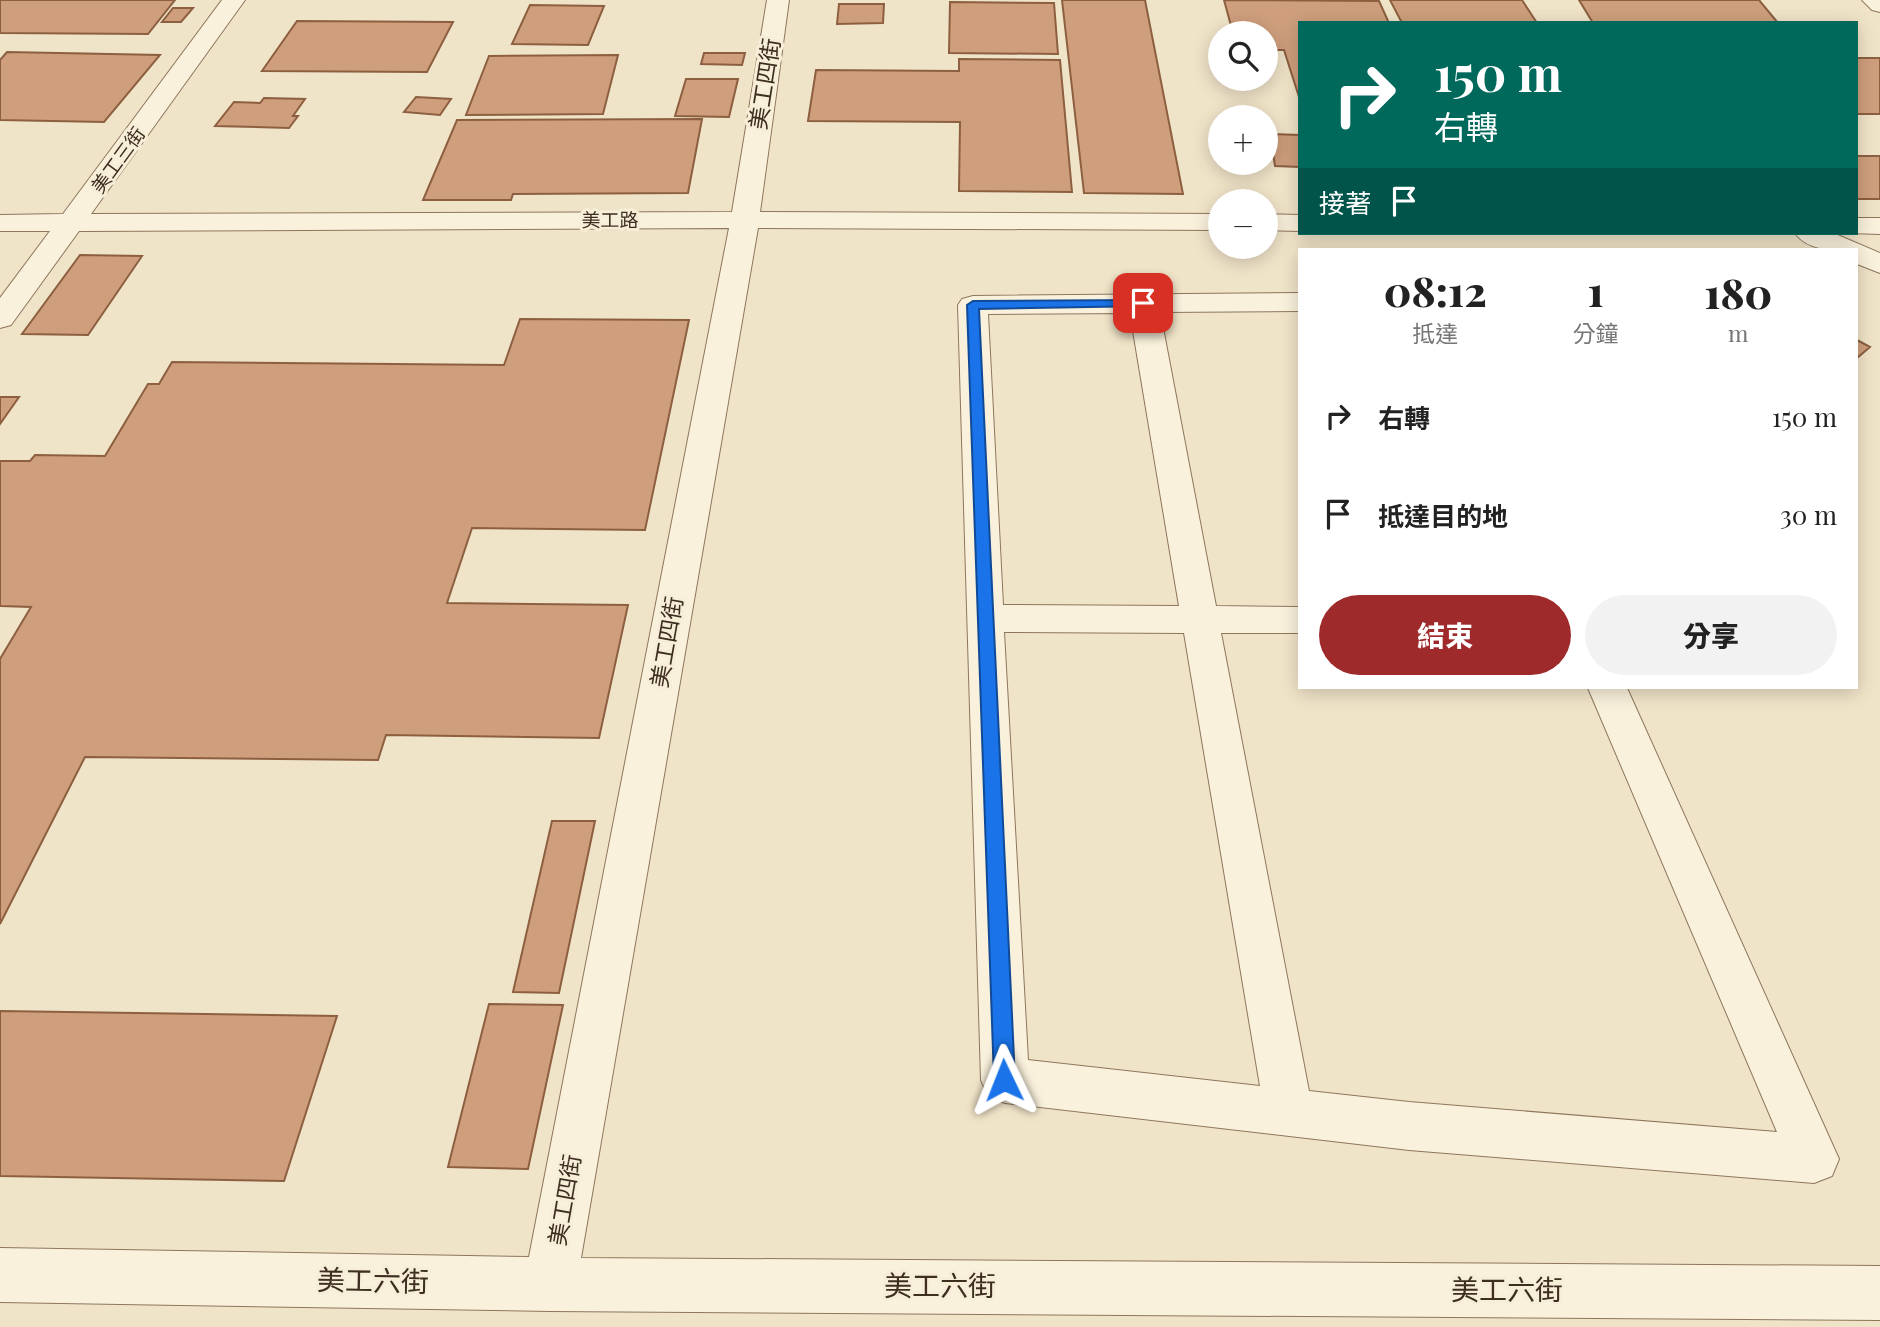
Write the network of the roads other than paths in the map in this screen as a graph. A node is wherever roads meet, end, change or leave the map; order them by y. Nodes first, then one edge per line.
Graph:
1 (234, 0) edge
2 (778, 0) edge
3 (1873, 0) edge
4 (1880, 5) edge
5 (745, 220) junction
6 (1208, 222) edge
7 (1278, 222) edge
8 (0, 223) edge
9 (72, 223) junction
10 (1298, 223) edge
11 (1858, 226) edge
12 (1880, 226) edge
13 (1813, 235) edge
14 (1844, 248) edge
15 (1858, 254) edge
16 (1880, 264) edge
17 (1298, 302) edge
18 (1143, 303) junction
19 (0, 319) edge
20 (985, 618) junction
21 (1200, 619) junction
22 (1298, 620) edge
23 (1608, 689) edge
24 (1289, 1113) junction
25 (0, 1275) edge
26 (550, 1284) junction
27 (1880, 1293) edge

1 - 9 street, 美工三街
2 - 5 street, 美工四街
3 - 4 street
5 - 6 street, 美工路
5 - 9 street, 美工路
5 - 26 street, 美工四街
7 - 10 street
8 - 9 street, 美工路
9 - 19 street, 美工三街
11 - 12 street
13 - 14 street
15 - 16 street
17 - 18 street
18 - 20 street
18 - 21 street
20 - 21 street
20 - 24 street
21 - 22 street
21 - 24 street
23 - 24 street
25 - 26 street, 美工六街
26 - 27 street, 美工六街

